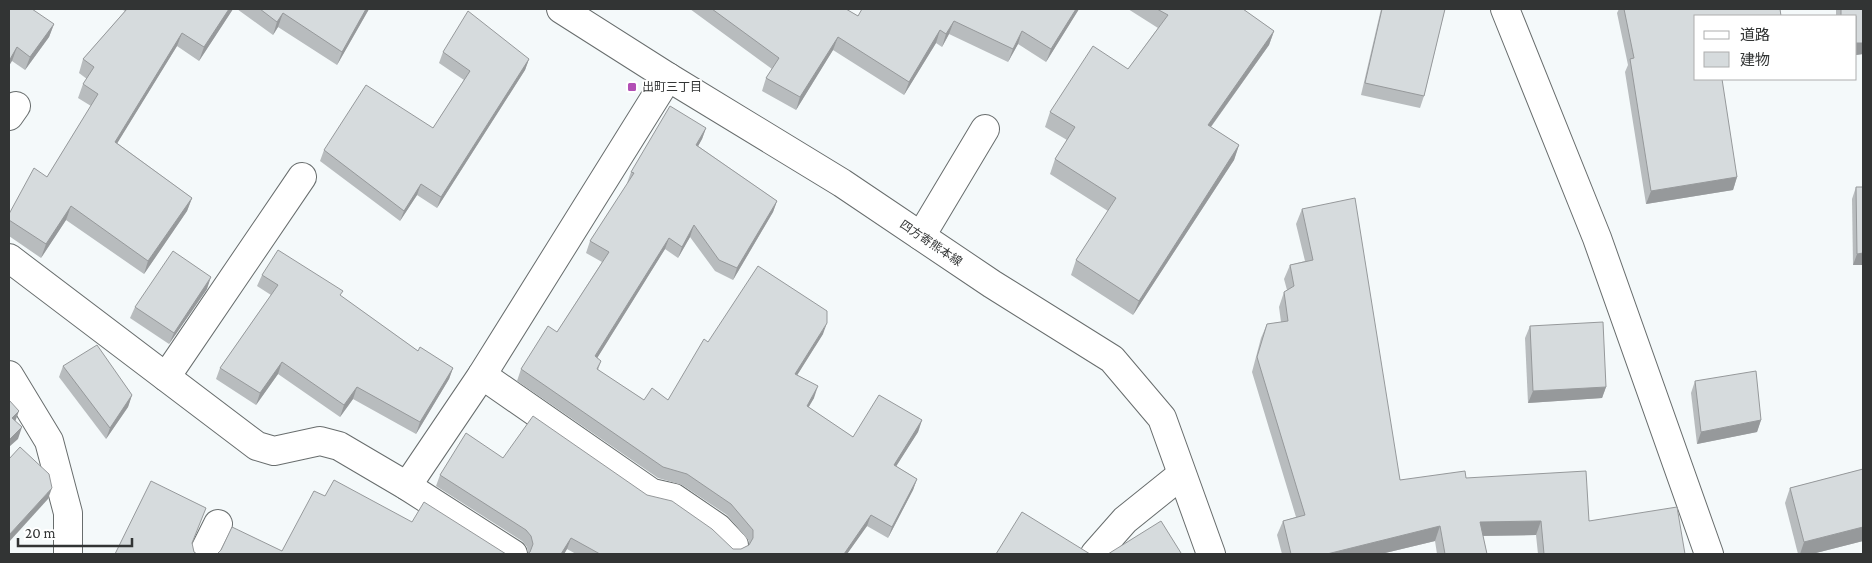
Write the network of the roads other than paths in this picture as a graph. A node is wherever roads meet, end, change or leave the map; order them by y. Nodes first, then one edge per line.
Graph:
1 (561, 9) edge
2 (1506, 9) edge
3 (668, 77) junction
4 (985, 129) dead end
5 (302, 177) dead end
6 (921, 236) junction
7 (9, 258) edge
8 (9, 375) edge
9 (482, 375) junction
10 (166, 377) junction
11 (1181, 474) junction
12 (407, 486) junction
13 (218, 524) dead end
14 (734, 545) dead end
15 (68, 554) edge
16 (202, 554) edge
17 (513, 554) edge
18 (1095, 554) edge
19 (1211, 554) edge
20 (1709, 554) edge

1 - 3 street, 四方寄熊本線
2 - 20 street
3 - 6 street, 四方寄熊本線
3 - 9 street
4 - 6 street
5 - 10 street
6 - 11 street, 四方寄熊本線
7 - 10 street
8 - 15 street
9 - 12 street
9 - 14 street
10 - 12 street
11 - 18 street
11 - 19 street, 四方寄熊本線
12 - 17 street
13 - 16 street

